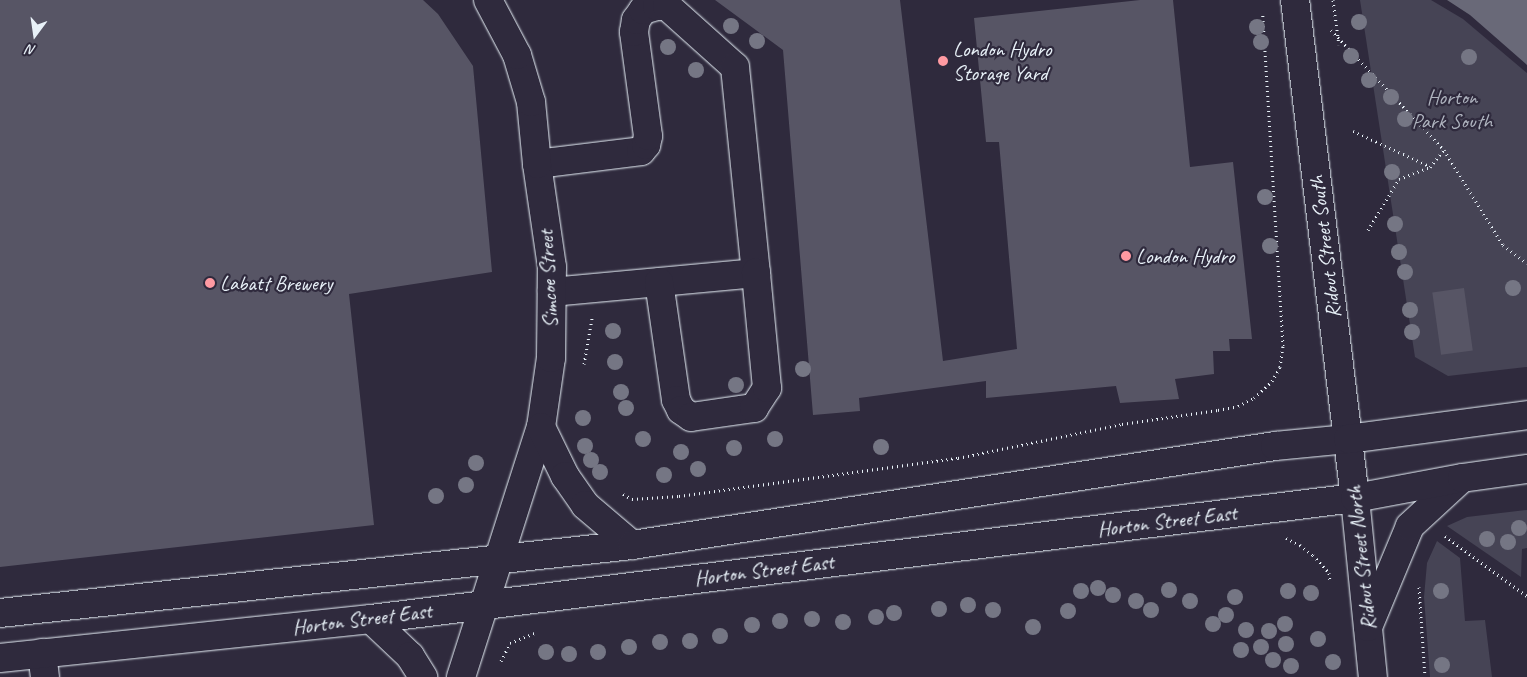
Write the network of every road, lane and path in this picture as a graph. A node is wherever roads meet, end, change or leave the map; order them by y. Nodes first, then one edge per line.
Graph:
1 (488, 0) edge
2 (1296, 0) edge
3 (1333, 0) edge
4 (1263, 10) dead end
5 (1329, 28) dead end
6 (1339, 45) dead end
7 (1353, 131) dead end
8 (1444, 150) junction
9 (537, 164) junction
10 (1430, 167) junction
11 (1368, 230) dead end
12 (1527, 263) edge
13 (756, 273) junction
14 (659, 282) junction
15 (552, 292) junction
16 (592, 318) dead end
17 (584, 365) dead end
18 (1527, 415) edge
19 (541, 427) junction
20 (1348, 439) junction
21 (1527, 468) edge
22 (1462, 478) junction
23 (619, 491) dead end
24 (1355, 498) junction
25 (1444, 535) dead end
26 (1280, 536) dead end
27 (632, 545) junction
28 (498, 560) junction
29 (1330, 583) dead end
30 (1420, 586) dead end
31 (1527, 596) edge
32 (484, 605) junction
33 (0, 613) edge
34 (371, 619) junction
35 (1368, 627) junction
36 (542, 630) dead end
37 (0, 658) edge
38 (44, 665) edge
39 (498, 666) dead end
40 (422, 677) edge
41 (461, 677) edge
42 (1373, 677) edge
43 (1425, 677) edge

1 - 9 main road, Simcoe Street
2 - 20 main road, Ridout Street South
3 - 6 path, bridge
4 - 23 path
5 - 8 path
7 - 10 path
8 - 10 path
8 - 12 path
9 - 13 main road
9 - 15 main road, Simcoe Street
10 - 11 path
13 - 14 main road
13 - 14 main road
14 - 15 main road
15 - 19 main road, Simcoe Street
16 - 17 path
18 - 20 main road, Horton Street East
19 - 27 main road
19 - 28 main road, Simcoe Street
20 - 24 main road, Ridout Street North
20 - 27 main road, Horton Street East
21 - 22 main road, Horton Street East
22 - 24 main road, Horton Street East
22 - 35 main road
24 - 32 main road, Horton Street East
24 - 35 main road, Ridout Street North
25 - 31 path
26 - 29 path
27 - 28 main road, Horton Street East
28 - 32 main road, Simcoe Street
28 - 33 main road, Horton Street East
30 - 43 path
32 - 34 main road, Horton Street East
32 - 41 main road, Simcoe Street
34 - 38 main road, Horton Street East
34 - 40 main road
35 - 42 main road, Ridout Street North
36 - 39 path
37 - 38 main road, Horton Street East

